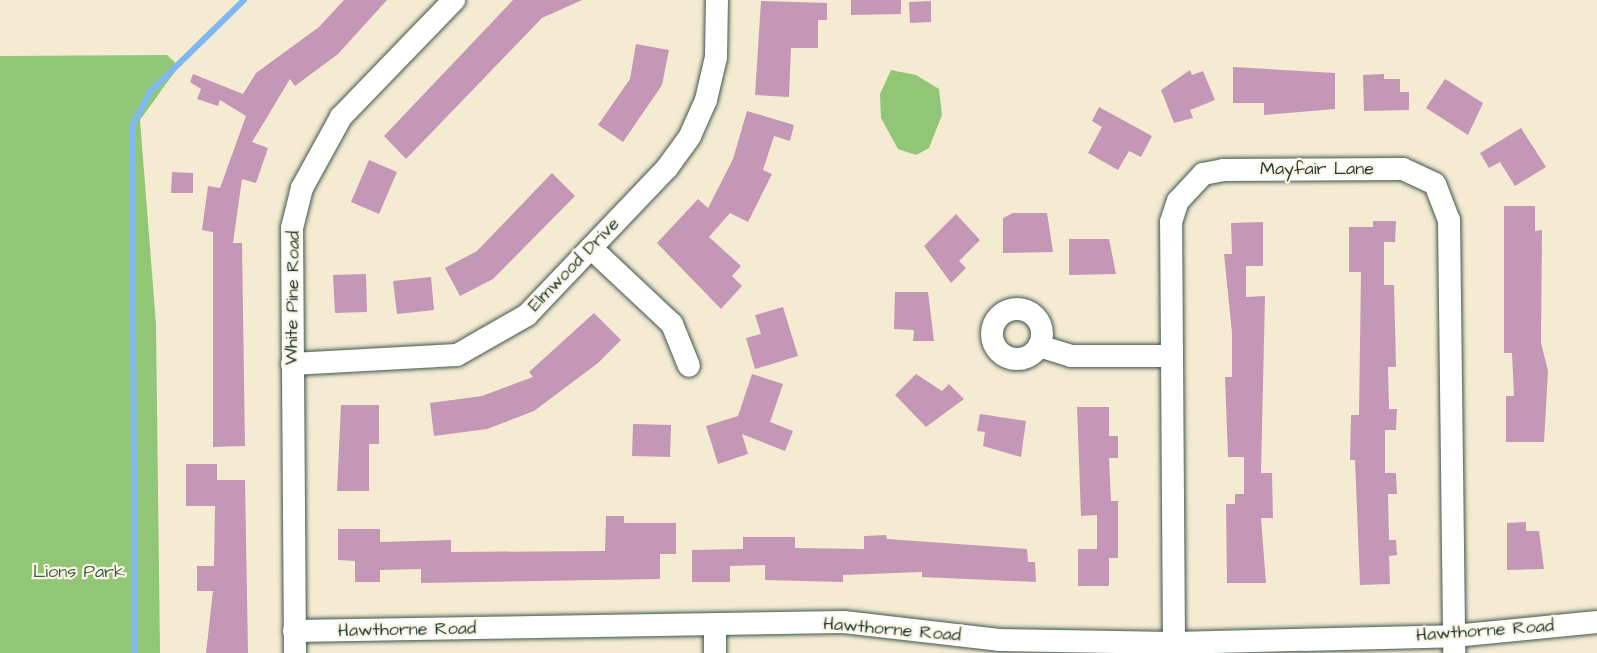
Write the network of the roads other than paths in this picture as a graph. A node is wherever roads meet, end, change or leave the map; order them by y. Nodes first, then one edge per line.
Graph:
1 (454, 0) edge
2 (717, 0) edge
3 (591, 248) junction
4 (1039, 346) dead end
5 (1170, 356) junction
6 (292, 364) junction
7 (688, 366) dead end
8 (1597, 622) edge
9 (715, 627) junction
10 (295, 642) edge
11 (1174, 643) junction
12 (1454, 644) edge
13 (999, 646) edge
14 (715, 653) edge

1 - 6 street, White Pine Road
2 - 3 street, Elmwood Drive
3 - 6 street, Elmwood Drive
3 - 7 street
4 - 5 street
5 - 11 street, Mayfair Lane
5 - 12 street, Mayfair Lane
6 - 10 street, White Pine Road
8 - 12 street, Hawthorne Road
9 - 10 street, Hawthorne Road
9 - 13 street, Hawthorne Road
9 - 14 street
11 - 12 street, Hawthorne Road
11 - 13 street, Hawthorne Road

